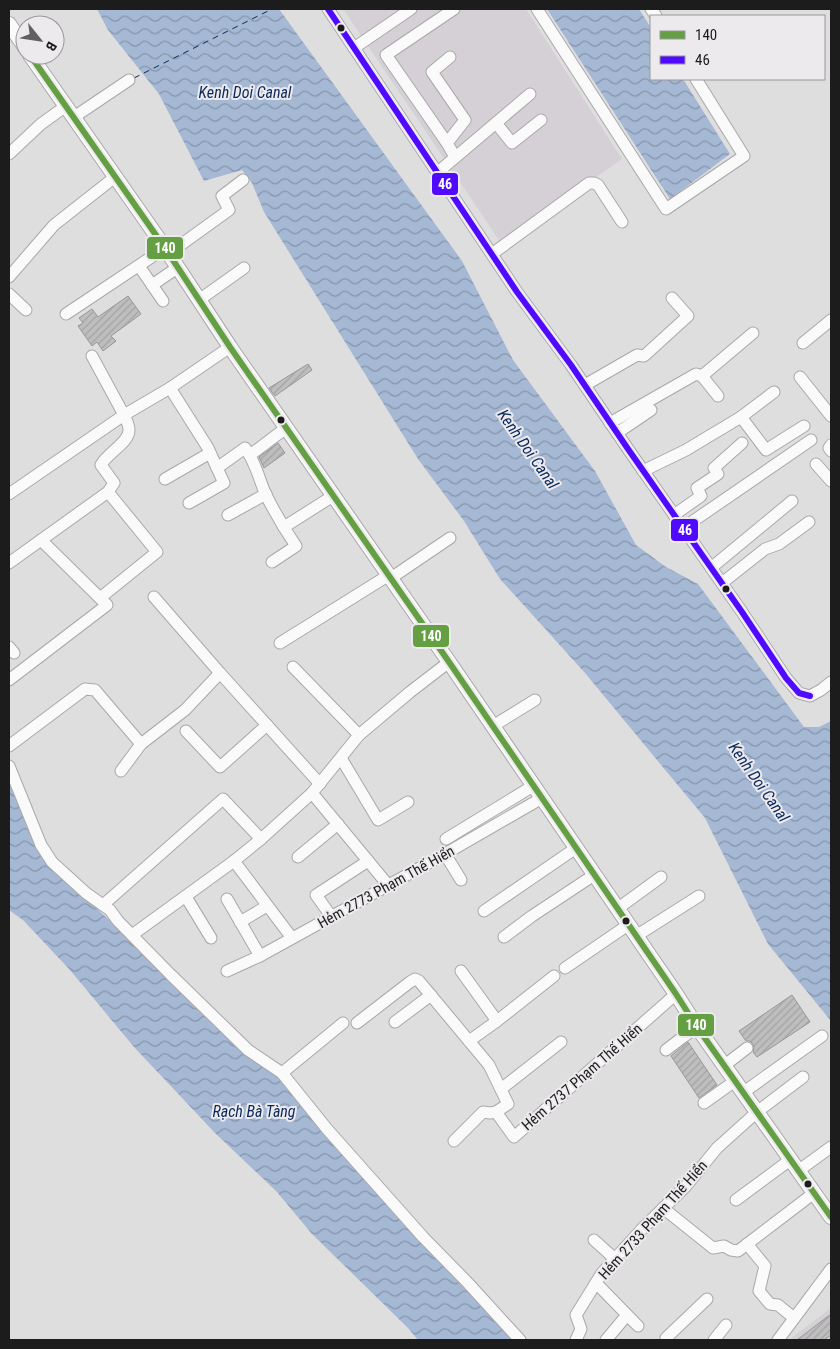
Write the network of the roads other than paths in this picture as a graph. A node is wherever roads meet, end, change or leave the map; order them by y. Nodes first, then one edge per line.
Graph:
1 (328, 9) edge
2 (411, 9) edge
3 (454, 9) edge
4 (538, 9) edge
5 (354, 48) junction
6 (450, 57) dead end
7 (37, 65) edge
8 (129, 80) dead end
9 (697, 80) edge
10 (530, 94) dead end
11 (70, 112) junction
12 (540, 120) dead end
13 (496, 123) junction
14 (447, 143) junction
15 (9, 154) edge
16 (455, 157) junction
17 (438, 172) junction
18 (116, 177) junction
19 (242, 180) dead end
20 (622, 222) dead end
21 (166, 251) junction
22 (492, 254) junction
23 (139, 266) junction
24 (177, 268) junction
25 (244, 268) dead end
26 (9, 277) edge
27 (152, 285) junction
28 (9, 294) edge
29 (672, 298) dead end
30 (199, 300) junction
31 (163, 301) dead end
32 (26, 310) dead end
33 (66, 314) dead end
34 (831, 320) edge
35 (753, 334) dead end
36 (804, 343) dead end
37 (230, 347) junction
38 (92, 356) dead end
39 (702, 376) junction
40 (800, 377) dead end
41 (585, 385) junction
42 (170, 388) junction
43 (774, 392) dead end
44 (718, 396) dead end
45 (651, 410) dead end
46 (124, 415) junction
47 (831, 416) edge
48 (741, 417) junction
49 (610, 422) junction
50 (804, 426) dead end
51 (286, 428) junction
52 (617, 433) junction
53 (811, 440) dead end
54 (742, 443) dead end
55 (831, 445) edge
56 (831, 451) edge
57 (210, 453) junction
58 (250, 455) junction
59 (816, 464) dead end
60 (217, 468) junction
61 (643, 472) junction
62 (165, 479) dead end
63 (831, 481) edge
64 (108, 492) junction
65 (9, 494) edge
66 (266, 494) junction
67 (333, 496) junction
68 (792, 501) dead end
69 (189, 503) dead end
70 (228, 515) dead end
71 (674, 515) junction
72 (809, 522) dead end
73 (284, 527) junction
74 (683, 528) junction
75 (450, 538) dead end
76 (41, 540) junction
77 (272, 562) dead end
78 (9, 563) edge
79 (711, 568) junction
80 (390, 576) junction
81 (722, 582) junction
82 (154, 597) dead end
83 (100, 598) junction
84 (280, 643) dead end
85 (449, 662) junction
86 (293, 667) dead end
87 (220, 673) junction
88 (9, 680) edge
89 (831, 682) edge
90 (535, 700) dead end
91 (267, 725) junction
92 (493, 726) junction
93 (186, 731) dead end
94 (360, 734) junction
95 (141, 744) junction
96 (9, 746) edge
97 (341, 758) junction
98 (9, 766) edge
99 (121, 771) dead end
100 (534, 786) junction
101 (316, 788) junction
102 (542, 798) junction
103 (408, 802) dead end
104 (338, 824) junction
105 (261, 839) junction
106 (446, 839) dead end
107 (576, 848) junction
108 (445, 854) junction
109 (298, 857) dead end
110 (234, 861) junction
111 (368, 861) junction
112 (594, 875) junction
113 (661, 877) dead end
114 (461, 880) dead end
115 (388, 885) junction
116 (186, 896) junction
117 (700, 896) dead end
118 (227, 899) dead end
119 (102, 905) junction
120 (267, 906) junction
121 (617, 909) junction
122 (484, 911) dead end
123 (331, 916) junction
124 (240, 922) junction
125 (632, 930) junction
126 (132, 935) junction
127 (504, 937) dead end
128 (211, 938) dead end
129 (292, 938) junction
130 (260, 956) junction
131 (566, 968) dead end
132 (227, 971) dead end
133 (461, 971) dead end
134 (554, 976) dead end
135 (676, 994) junction
136 (431, 995) junction
137 (498, 1021) junction
138 (395, 1022) dead end
139 (343, 1023) dead end
140 (357, 1023) dead end
141 (697, 1027) junction
142 (822, 1036) dead end
143 (469, 1042) junction
144 (561, 1042) dead end
145 (748, 1048) dead end
146 (666, 1050) dead end
147 (725, 1065) junction
148 (282, 1073) junction
149 (803, 1077) dead end
150 (736, 1081) junction
151 (501, 1089) junction
152 (744, 1092) junction
153 (704, 1103) dead end
154 (496, 1112) junction
155 (758, 1112) junction
156 (454, 1140) dead end
157 (831, 1147) edge
158 (794, 1166) junction
159 (814, 1193) junction
160 (736, 1200) dead end
161 (663, 1208) junction
162 (831, 1217) edge
163 (594, 1240) dead end
164 (747, 1244) junction
165 (615, 1259) junction
166 (831, 1269) edge
167 (596, 1283) junction
168 (707, 1299) dead end
169 (627, 1315) junction
170 (794, 1318) junction
171 (726, 1325) dead end
172 (638, 1326) dead end
173 (520, 1340) edge
174 (576, 1340) edge
175 (606, 1340) edge
176 (668, 1340) edge
177 (714, 1340) edge
178 (778, 1340) edge

1 - 5 street
2 - 5 street
3 - 14 street
4 - 9 street
5 - 17 street
6 - 14 street
7 - 11 main road
8 - 11 street
10 - 13 street
11 - 15 street
11 - 18 main road
12 - 13 street
13 - 16 street
14 - 16 street
16 - 17 street
17 - 22 street
18 - 21 main road
18 - 26 street
19 - 21 street
20 - 22 street
21 - 23 street
21 - 24 main road
22 - 41 street
23 - 27 street
23 - 33 street
24 - 27 street
24 - 30 main road
25 - 30 street
27 - 31 street
28 - 32 street
29 - 41 street
30 - 37 main road
34 - 36 street
35 - 39 street
37 - 42 street
37 - 51 main road
38 - 46 street
39 - 44 street
39 - 49 street
40 - 47 street
41 - 49 street
42 - 46 street
42 - 57 street
43 - 48 street
45 - 52 street
46 - 64 street
46 - 65 street
48 - 50 street
48 - 61 street
49 - 52 street
51 - 58 street
51 - 67 main road
52 - 61 street
53 - 74 street
54 - 71 street
55 - 56 street
57 - 60 street
57 - 62 street
58 - 60 street
58 - 66 street
59 - 63 street
60 - 69 street
61 - 71 street
64 - 76 street
64 - 83 street
66 - 70 street
66 - 73 street
67 - 73 street
67 - 80 main road
68 - 79 street
71 - 74 street
72 - 81 street
73 - 77 street
74 - 79 street
75 - 80 street
76 - 78 street
76 - 83 street
79 - 81 street
80 - 84 street
80 - 85 main road
81 - 89 street
82 - 87 street
83 - 88 street
85 - 92 main road
85 - 94 street
86 - 94 street
87 - 91 street
87 - 95 street
90 - 92 street
91 - 93 street
91 - 101 street
92 - 100 main road
94 - 97 street
95 - 96 street
95 - 99 street
97 - 101 street
97 - 103 street
98 - 119 street
100 - 102 main road
100 - 106 street
101 - 104 street
101 - 105 street
102 - 107 main road
102 - 108 street, Hẻm 2773 Phạm Thế Hiển
104 - 109 street
104 - 111 street
105 - 110 street
105 - 119 street
107 - 112 main road
107 - 122 street
108 - 114 street
108 - 115 street, Hẻm 2773 Phạm Thế Hiển
110 - 116 street
110 - 120 street
111 - 115 street
111 - 123 street
112 - 121 main road
112 - 127 street
113 - 121 street
115 - 123 street, Hẻm 2773 Phạm Thế Hiển
116 - 126 street
116 - 128 street
117 - 125 street
118 - 124 street
119 - 126 street
120 - 124 street
120 - 129 street
121 - 125 main road
123 - 129 street, Hẻm 2773 Phạm Thế Hiển
124 - 130 street
125 - 131 street
125 - 135 main road
126 - 148 street
129 - 130 street, Hẻm 2773 Phạm Thế Hiển
130 - 132 street, Hẻm 2773 Phạm Thế Hiển
133 - 137 street
134 - 137 street
135 - 141 main road
135 - 154 street, Hẻm 2737 Phạm Thế Hiển
136 - 138 street
136 - 140 street, Hẻm 2737 Phạm Thế Hiển
136 - 143 street, Hẻm 2737 Phạm Thế Hiển
137 - 143 street
139 - 148 street
141 - 146 street
141 - 147 main road
142 - 152 street
143 - 151 street, Hẻm 2737 Phạm Thế Hiển
144 - 151 street
145 - 147 street
147 - 150 main road
148 - 173 street
149 - 155 street, Hẻm 2733 Phạm Thế Hiển
150 - 152 main road
150 - 153 street
151 - 154 street, Hẻm 2737 Phạm Thế Hiển
152 - 155 main road
154 - 156 street
155 - 158 main road
155 - 161 street, Hẻm 2733 Phạm Thế Hiển
157 - 158 street
158 - 159 main road
158 - 160 street
159 - 162 main road
159 - 164 street
161 - 164 street
161 - 165 street, Hẻm 2733 Phạm Thế Hiển
163 - 165 street
164 - 170 street
165 - 167 street, Hẻm 2733 Phạm Thế Hiển
166 - 170 street
167 - 169 street
167 - 174 street, Hẻm 2733 Phạm Thế Hiển
168 - 176 street
169 - 172 street
169 - 175 street
170 - 178 street
171 - 177 street

